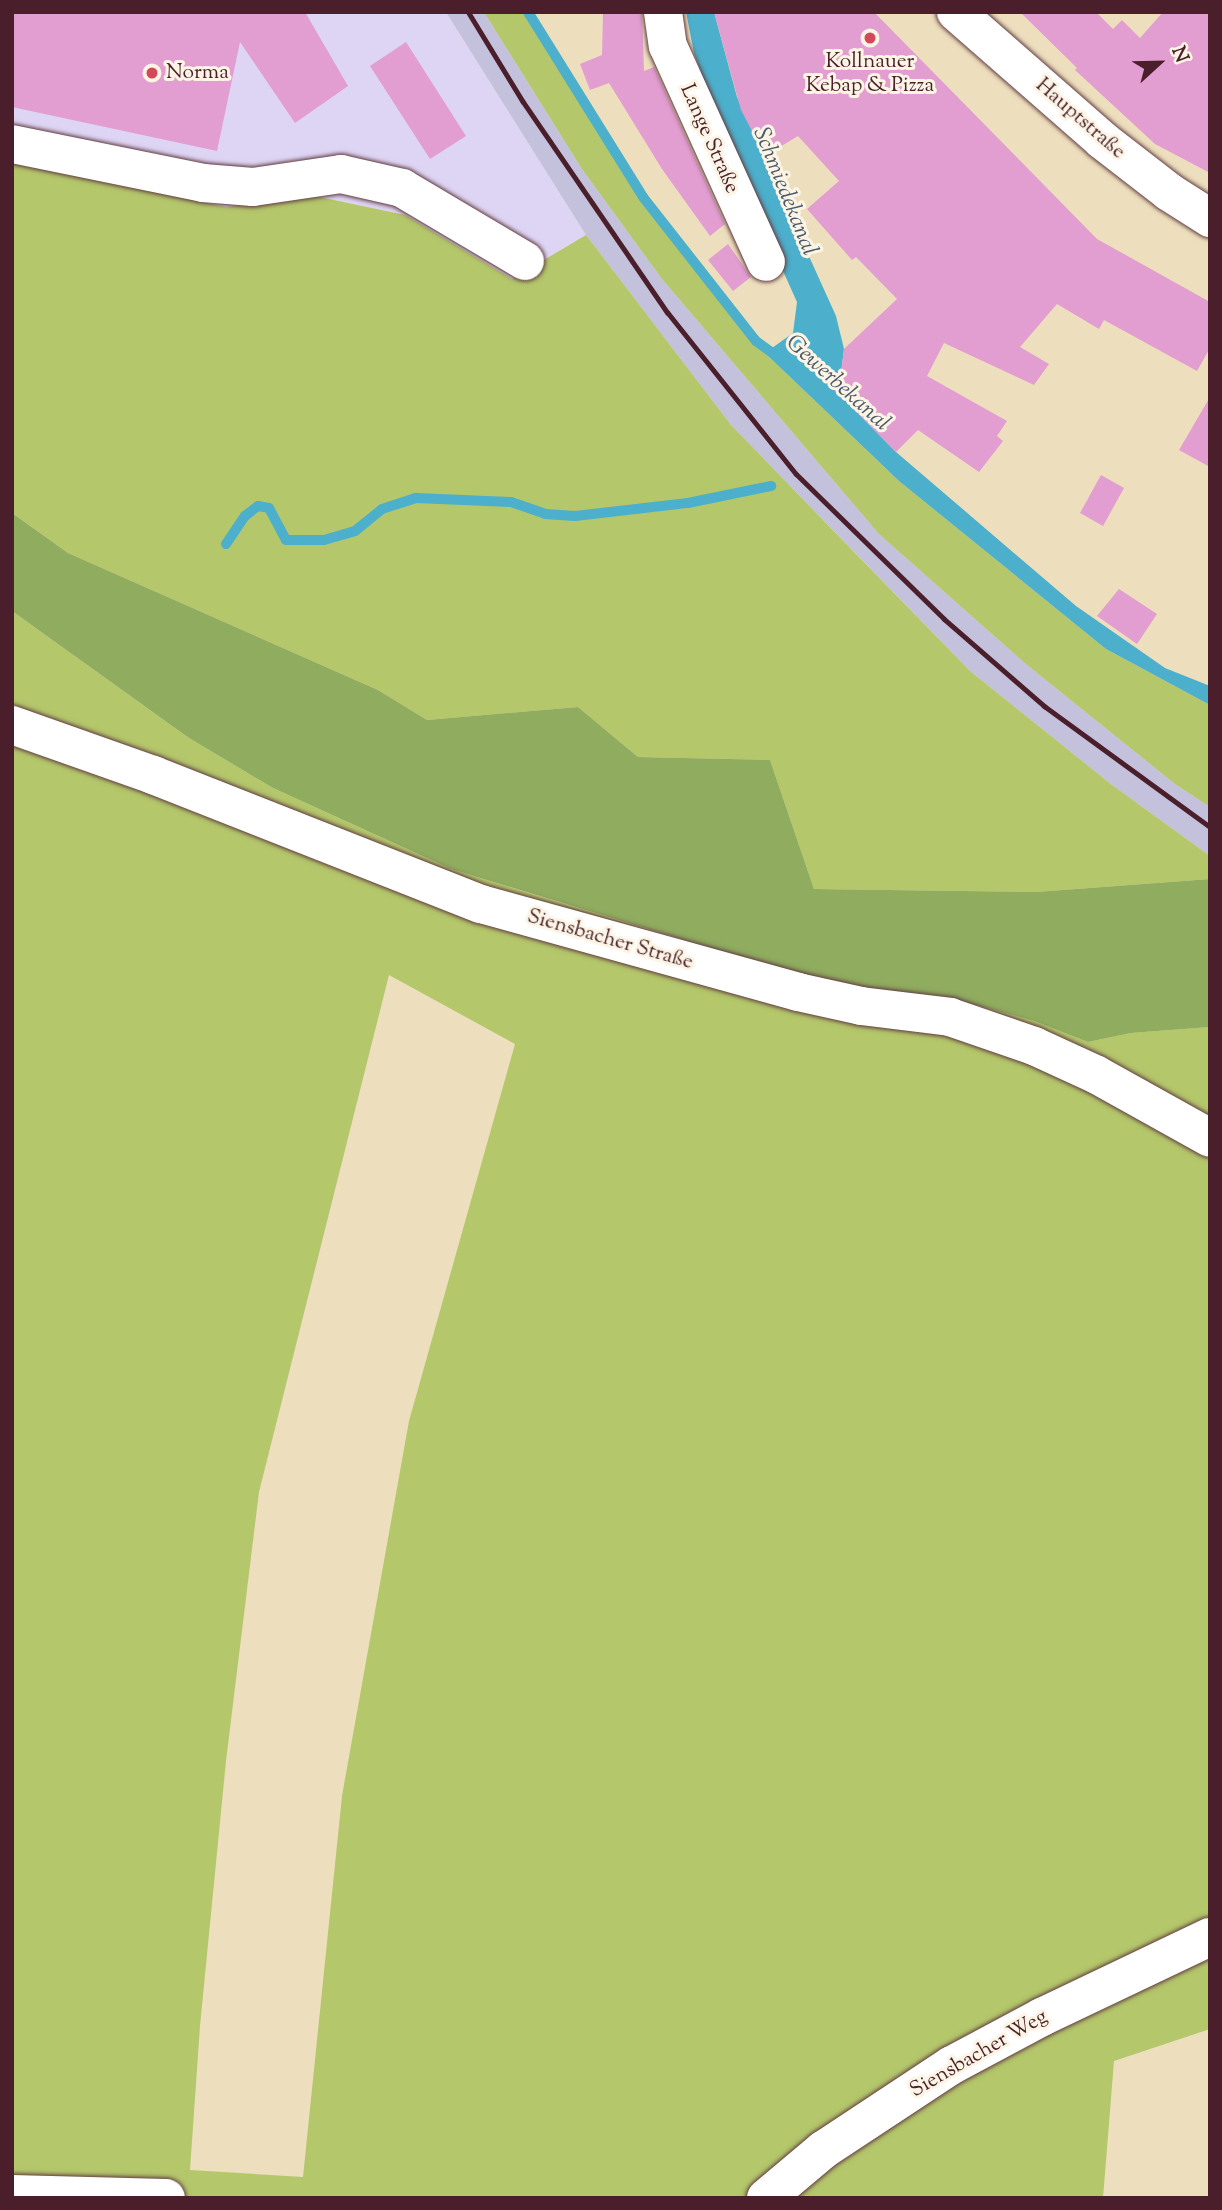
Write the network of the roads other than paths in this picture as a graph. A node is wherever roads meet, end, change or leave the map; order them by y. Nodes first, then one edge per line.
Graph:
1 (663, 12) edge
2 (956, 12) edge
3 (12, 144) edge
4 (1210, 218) edge
5 (525, 261) dead end
6 (766, 262) dead end
7 (12, 724) edge
8 (1210, 1138) edge
9 (1210, 1937) edge
10 (12, 2194) edge
11 (166, 2198) edge
12 (766, 2198) edge

1 - 6 street, Lange Straße
2 - 4 street, Hauptstraße
3 - 5 street
7 - 8 street, Siensbacher Straße
9 - 12 street, Siensbacher Weg
10 - 11 street

